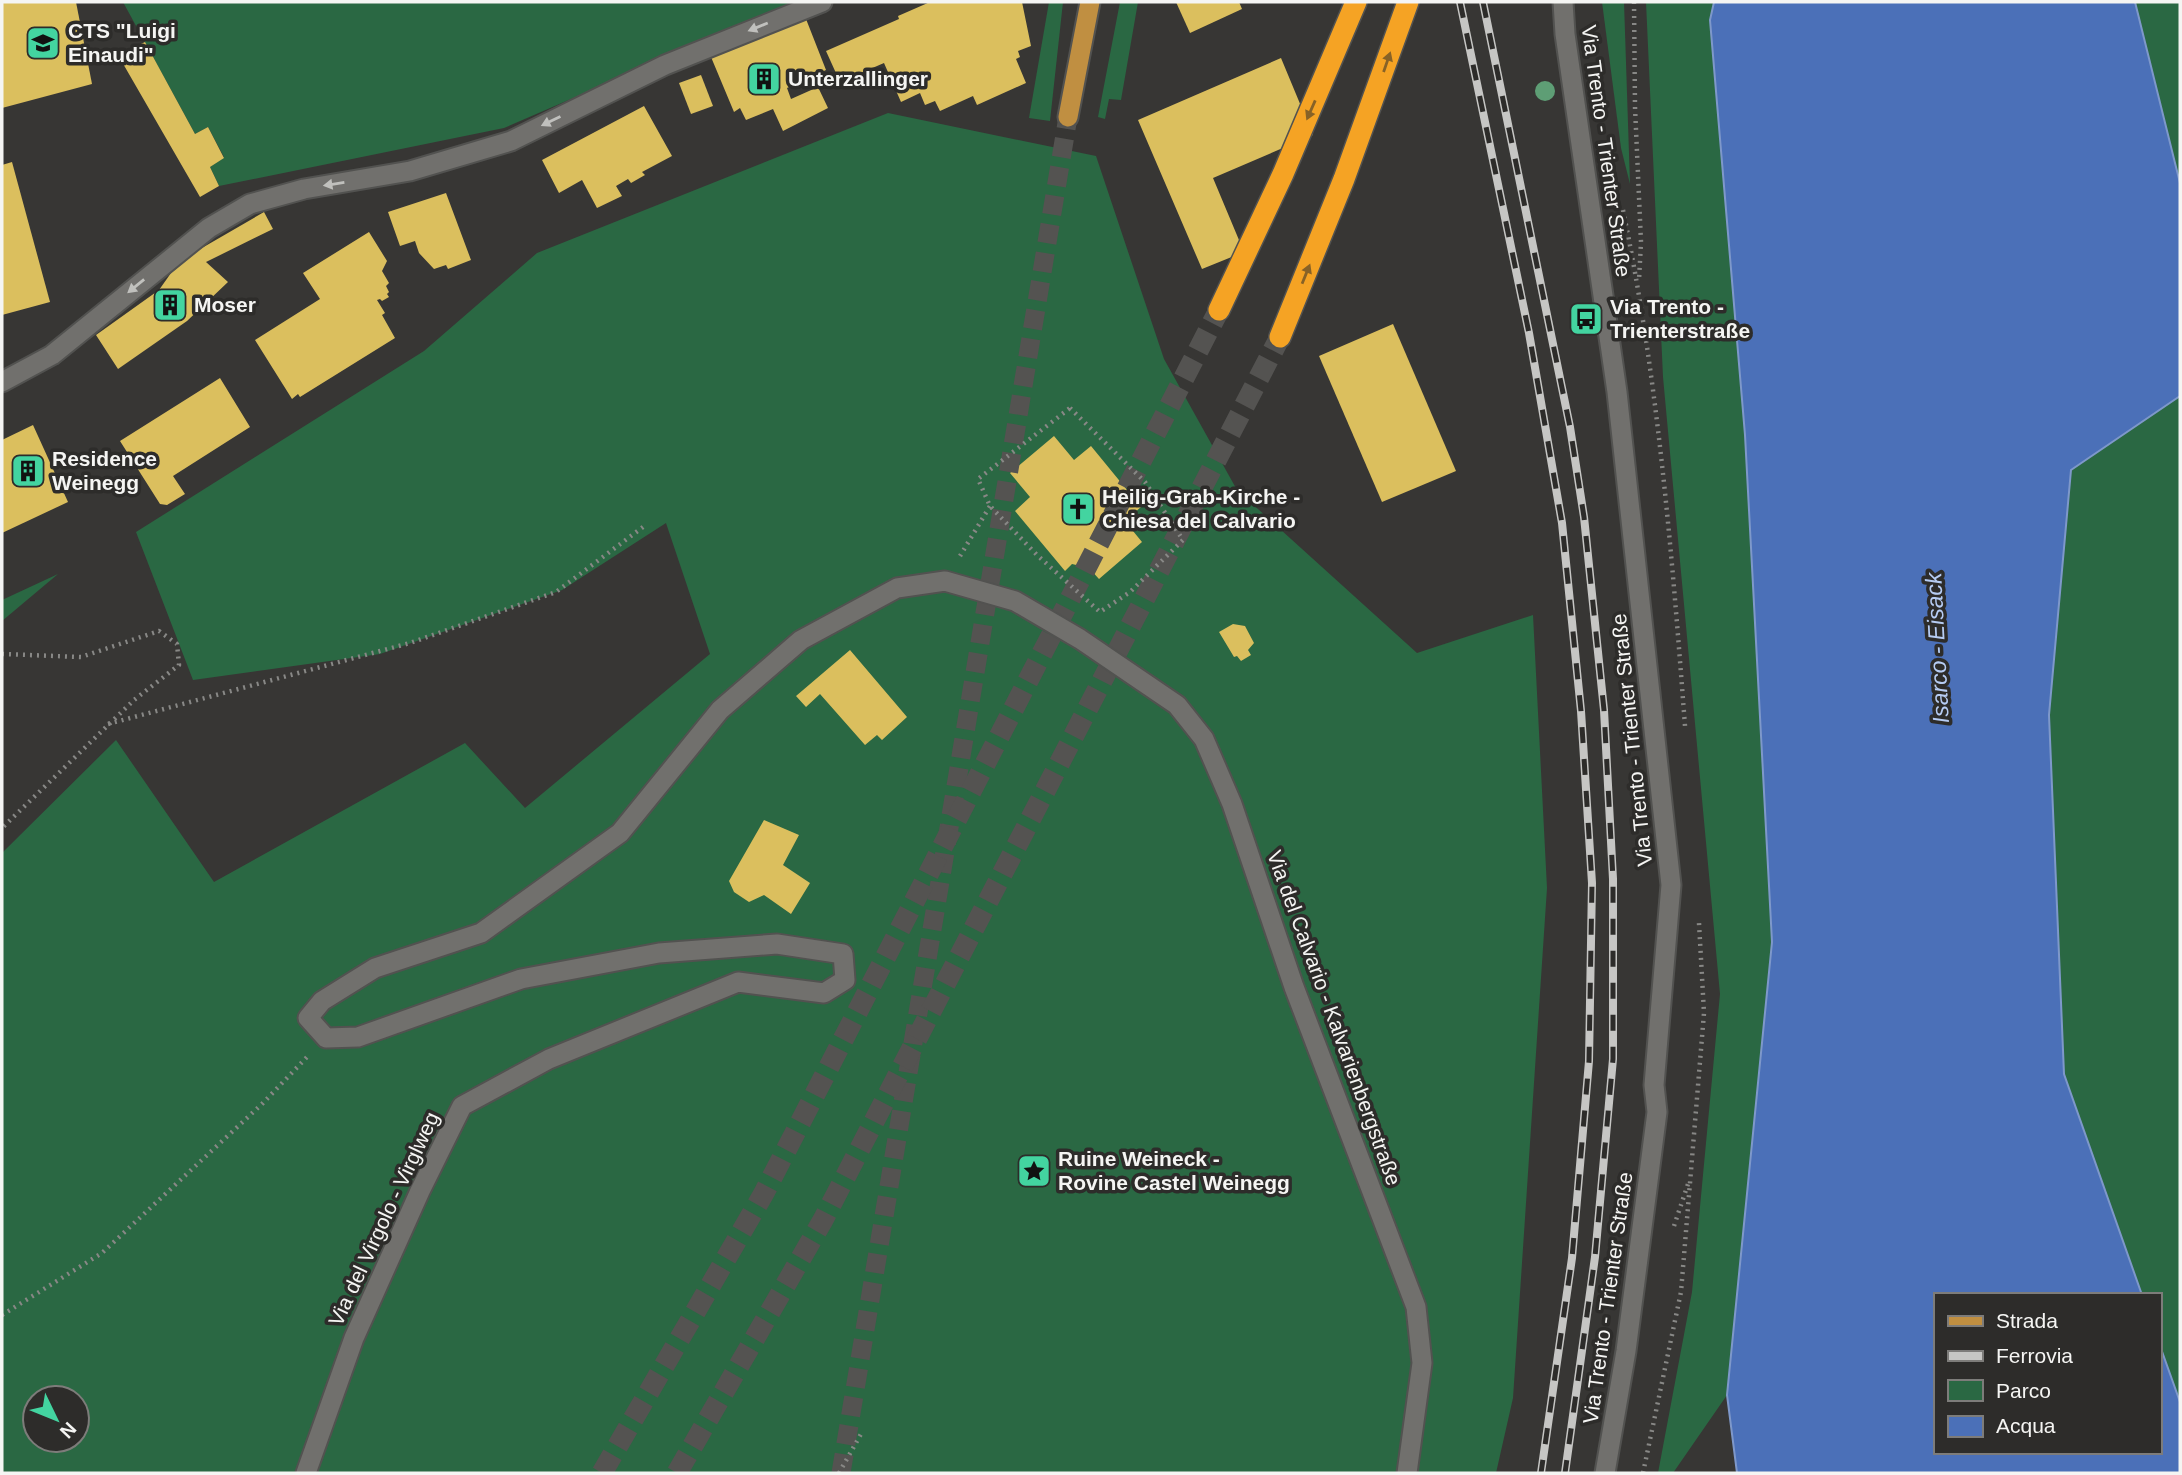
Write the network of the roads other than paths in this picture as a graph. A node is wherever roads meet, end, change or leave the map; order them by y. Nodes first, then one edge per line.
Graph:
1 (822, 2) edge
2 (1090, 2) edge
3 (1356, 2) edge
4 (1408, 2) edge
5 (1563, 2) edge
6 (1068, 117) tunnel mouth
7 (1219, 310) tunnel mouth
8 (1280, 337) tunnel mouth
9 (2, 382) edge
10 (326, 1038) joint
11 (306, 1473) edge
12 (1407, 1473) edge
13 (1605, 1473) edge

1 -> 9 street
2 - 6 main road
3 -> 7 highway
8 -> 4 highway
5 - 13 street, Via Trento - Trienter Straße
10 - 11 street, Via del Virgolo - Virglweg
10 - 12 street, Via del Calvario - Kalvarienbergstraße

